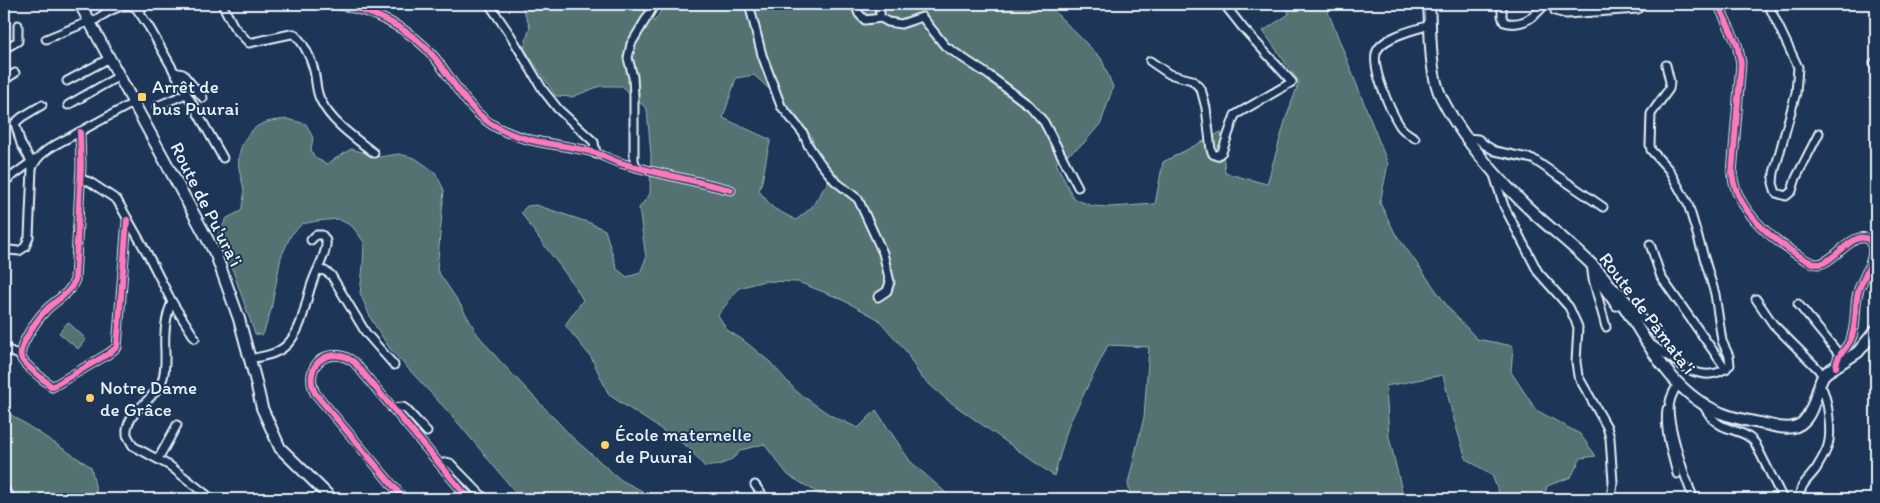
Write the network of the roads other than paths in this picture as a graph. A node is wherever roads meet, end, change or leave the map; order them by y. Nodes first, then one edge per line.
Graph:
1 (80, 4) edge
2 (146, 4) edge
3 (222, 4) edge
4 (334, 4) edge
5 (489, 4) edge
6 (656, 4) edge
7 (749, 4) edge
8 (855, 4) edge
9 (878, 4) edge
10 (1224, 4) edge
11 (1429, 4) edge
12 (1502, 4) edge
13 (1545, 4) edge
14 (1557, 4) edge
15 (1718, 4) edge
16 (1768, 4) edge
17 (1638, 9) dead end
18 (139, 12) junction
19 (881, 18) junction
20 (90, 22) junction
21 (18, 25) dead end
22 (1430, 25) junction
23 (46, 39) dead end
24 (4, 49) edge
25 (110, 58) junction
26 (1150, 61) dead end
27 (1666, 65) dead end
28 (313, 67) junction
29 (174, 72) junction
30 (15, 73) dead end
31 (119, 76) junction
32 (4, 80) edge
33 (67, 81) dead end
34 (311, 90) dead end
35 (186, 94) junction
36 (203, 98) dead end
37 (133, 103) junction
38 (68, 104) dead end
39 (42, 105) dead end
40 (157, 106) dead end
41 (80, 132) junction
42 (1819, 133) dead end
43 (1415, 138) dead end
44 (1468, 138) junction
45 (374, 153) dead end
46 (596, 154) junction
47 (223, 158) dead end
48 (34, 160) junction
49 (636, 167) junction
50 (1494, 172) junction
51 (81, 179) junction
52 (4, 182) edge
53 (1078, 187) dead end
54 (731, 190) dead end
55 (1603, 207) dead end
56 (127, 220) junction
57 (311, 240) dead end
58 (1650, 244) dead end
59 (4, 252) edge
60 (1591, 267) junction
61 (318, 270) junction
62 (1611, 286) junction
63 (878, 297) dead end
64 (1756, 299) dead end
65 (172, 302) junction
66 (1798, 304) dead end
67 (1616, 306) dead end
68 (1606, 327) dead end
69 (1876, 330) edge
70 (1658, 335) dead end
71 (195, 338) dead end
72 (1644, 340) junction
73 (4, 348) edge
74 (1840, 354) junction
75 (21, 356) junction
76 (249, 359) junction
77 (394, 365) dead end
78 (1836, 367) junction
79 (1726, 369) junction
80 (1823, 376) junction
81 (1678, 384) junction
82 (1819, 388) junction
83 (1670, 402) junction
84 (1702, 402) junction
85 (392, 408) junction
86 (177, 425) dead end
87 (1607, 427) junction
88 (427, 432) dead end
89 (1616, 434) dead end
90 (158, 459) junction
91 (441, 465) junction
92 (1677, 474) dead end
93 (755, 485) dead end
94 (4, 489) edge
95 (11, 499) edge
96 (212, 499) edge
97 (332, 499) edge
98 (404, 499) edge
99 (469, 499) edge
100 (485, 499) edge
101 (765, 499) edge
102 (1610, 499) edge
103 (1694, 499) edge
104 (1784, 499) edge
105 (1800, 499) edge

1 - 20 main road, Route de Pu'ura'i
2 - 18 street
3 - 28 street
4 - 46 street
5 - 46 street
6 - 49 street
7 - 63 street
8 - 19 street
9 - 19 street
10 - 26 street
11 - 22 main road, Route de Pāmata'i
12 - 13 street
14 - 17 street
15 - 74 street
16 - 42 street
18 - 20 street
18 - 29 street
19 - 53 street
20 - 23 street
20 - 25 main road, Route de Pu'ura'i
21 - 24 street
22 - 43 street
22 - 44 main road, Route de Pāmata'i
25 - 31 main road, Route de Pu'ura'i
25 - 33 street
27 - 79 street
28 - 34 street
28 - 45 street
29 - 35 street
29 - 36 street
30 - 32 street
31 - 37 main road, Route de Pu'ura'i
31 - 38 street
35 - 40 street
35 - 47 street
37 - 41 street
37 - 76 main road, Route de Pu'ura'i
39 - 48 street
41 - 48 street
41 - 51 street
44 - 50 main road, Route de Pāmata'i
44 - 55 street
46 - 49 street
48 - 52 street
48 - 59 street
49 - 54 street
50 - 60 main road, Route de Pāmata'i
50 - 87 street
51 - 56 street
51 - 75 street
56 - 65 street
56 - 75 street
57 - 61 street
58 - 79 street
60 - 62 main road, Route de Pāmata'i
60 - 67 street
60 - 68 street
61 - 76 street
61 - 77 street
62 - 70 street
62 - 72 main road, Route de Pāmata'i
64 - 80 street
65 - 71 street
65 - 90 street
66 - 74 street
69 - 78 main road
72 - 79 street
72 - 81 main road, Route de Pāmata'i
73 - 75 street
74 - 78 street
76 - 97 main road, Route de Pu'ura'i
78 - 80 main road
80 - 82 main road, Route de Pāmata'i
81 - 83 street
81 - 84 main road, Route de Pāmata'i
82 - 84 main road, Route de Pāmata'i
82 - 105 street
83 - 92 street
83 - 103 street
84 - 104 street
85 - 88 street
85 - 91 street
85 - 98 street
86 - 90 street
87 - 89 street
87 - 102 street
90 - 96 street
91 - 99 street
91 - 100 street
93 - 101 street
94 - 95 street

